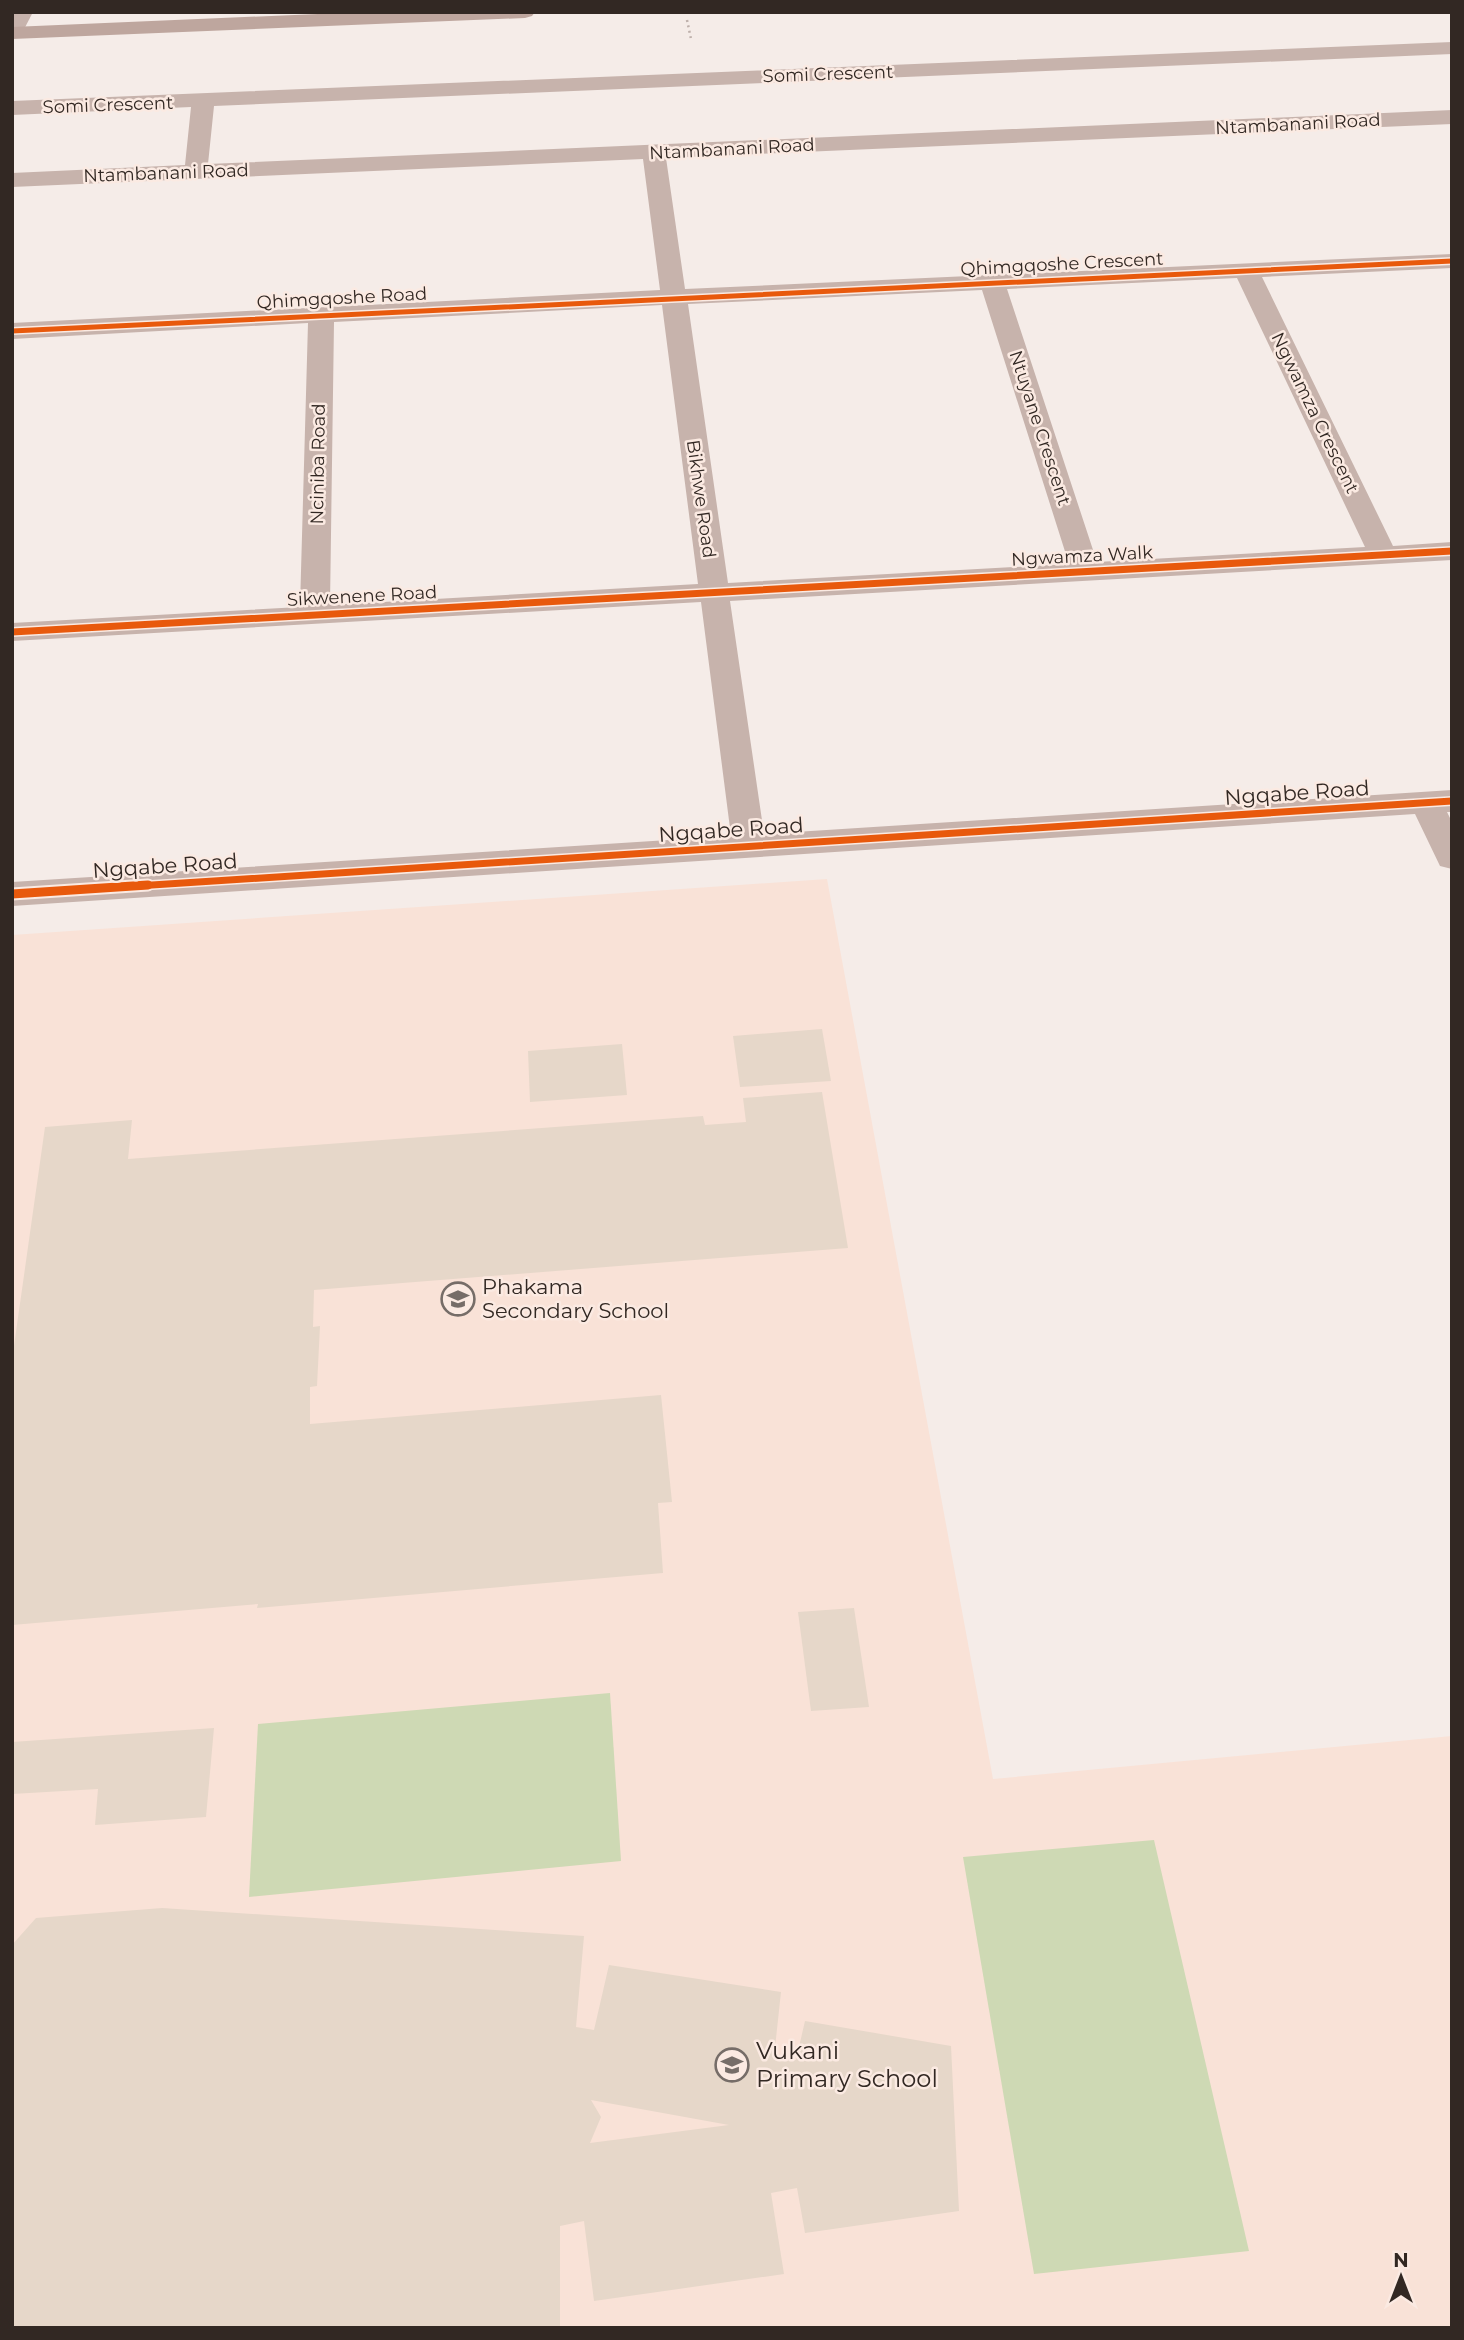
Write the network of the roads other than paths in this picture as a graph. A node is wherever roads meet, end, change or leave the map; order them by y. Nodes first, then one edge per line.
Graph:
1 (23, 12) edge
2 (525, 12) edge
3 (12, 32) edge
4 (1452, 48) edge
5 (203, 101) junction
6 (12, 108) edge
7 (1451, 118) edge
8 (653, 152) junction
9 (196, 172) junction
10 (12, 180) edge
11 (1452, 261) edge
12 (1246, 270) junction
13 (993, 284) junction
14 (673, 297) junction
15 (321, 314) junction
16 (12, 331) edge
17 (1452, 551) edge
18 (1383, 555) junction
19 (1086, 572) junction
20 (714, 593) junction
21 (315, 614) junction
22 (12, 632) edge
23 (1439, 802) edge
24 (749, 846) junction
25 (1452, 858) edge
26 (12, 894) edge

1 - 3 street
2 - 3 street
4 - 5 street, Somi Crescent
5 - 6 street, Somi Crescent
5 - 9 street, Somi Crescent
7 - 8 street, Ntambanani Road
8 - 9 street, Ntambanani Road
8 - 14 street, Bikhwe Road
9 - 10 street, Ntambanani Road
11 - 12 street, Qhimgqoshe Crescent
12 - 13 street, Qhimgqoshe Crescent
12 - 18 street, Ngwamza Crescent
13 - 14 street, Qhimgqoshe Crescent
13 - 19 street, Ntuyane Crescent
14 - 15 street, Qhimgqoshe Road
14 - 20 street, Bikhwe Road
15 - 16 street, Qhimgqoshe Road
15 - 21 street, Nciniba Road
17 - 18 street, Ngwamza Walk
18 - 19 street, Ngwamza Walk
19 - 20 street, Ngwamza Walk
20 - 21 street, Sikwenene Road
20 - 24 street, Bikhwe Road
21 - 22 street, Sikwenene Road
23 - 24 street, Ngqabe Road
23 - 25 street
24 - 26 street, Ngqabe Road

